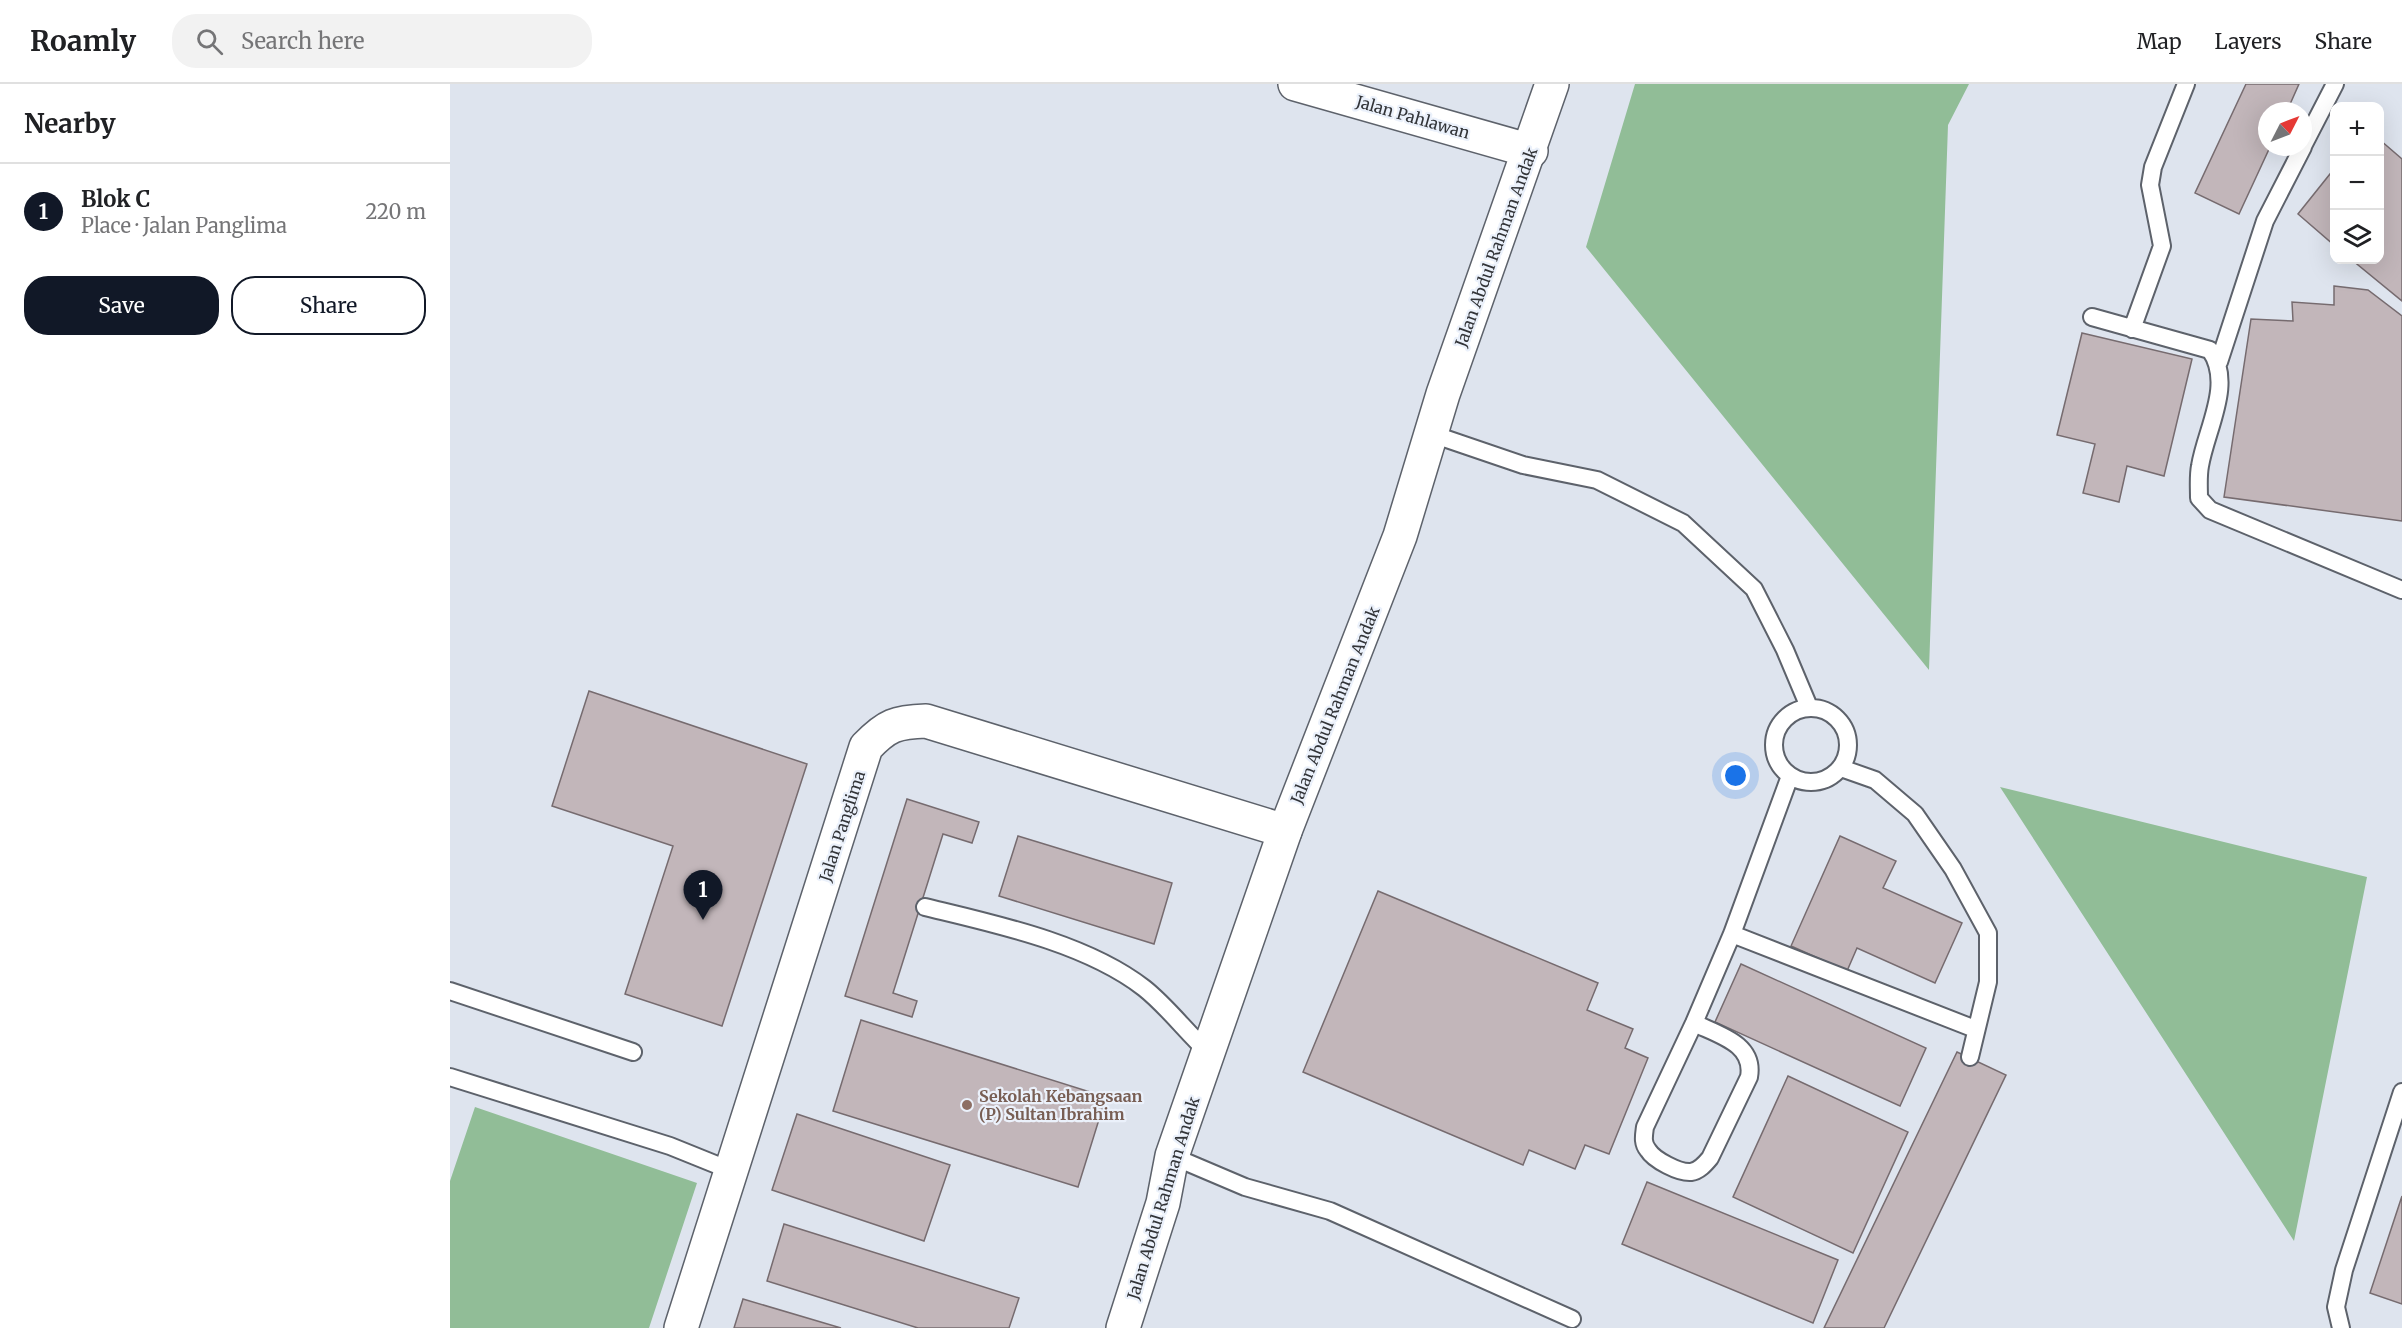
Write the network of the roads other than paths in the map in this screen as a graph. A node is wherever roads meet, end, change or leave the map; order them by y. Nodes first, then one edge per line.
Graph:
1 (1295, 84) edge
2 (1552, 84) edge
3 (2186, 84) edge
4 (2335, 84) edge
5 (2312, 129) edge
6 (1530, 151) junction
7 (2298, 156) edge
8 (2092, 318) dead end
9 (2132, 329) junction
10 (2219, 362) junction
11 (1432, 434) junction
12 (2402, 590) edge
13 (1809, 707) junction
14 (1841, 768) junction
15 (1790, 776) junction
16 (1285, 831) junction
17 (925, 907) dead end
18 (1732, 934) junction
19 (450, 991) edge
20 (1694, 1023) junction
21 (1975, 1029) junction
22 (633, 1052) dead end
23 (1209, 1053) junction
24 (1970, 1057) dead end
25 (450, 1077) edge
26 (2402, 1092) edge
27 (1172, 1155) junction
28 (732, 1171) junction
29 (1572, 1319) dead end
30 (681, 1328) edge
31 (1123, 1328) edge
32 (2341, 1328) edge

1 - 6 street, Jalan Pahlawan
2 - 6 street, Jalan Abdul Rahman Andak
3 - 9 lane
4 - 5 lane
6 - 11 street, Jalan Abdul Rahman Andak
7 - 10 lane
8 - 9 lane
9 - 10 lane
10 - 12 lane
11 - 13 lane
11 - 16 street, Jalan Abdul Rahman Andak
13 - 14 lane
13 - 15 lane
14 - 15 lane
14 - 21 lane
15 - 18 lane
16 - 23 street, Jalan Abdul Rahman Andak
16 - 28 street, Jalan Panglima
17 - 23 lane
18 - 20 lane
18 - 21 lane
19 - 22 lane
20 - 20 lane
21 - 24 lane
23 - 27 street, Jalan Abdul Rahman Andak
25 - 28 lane
26 - 32 lane
27 - 29 lane
27 - 31 street, Jalan Abdul Rahman Andak
28 - 30 street, Jalan Panglima

